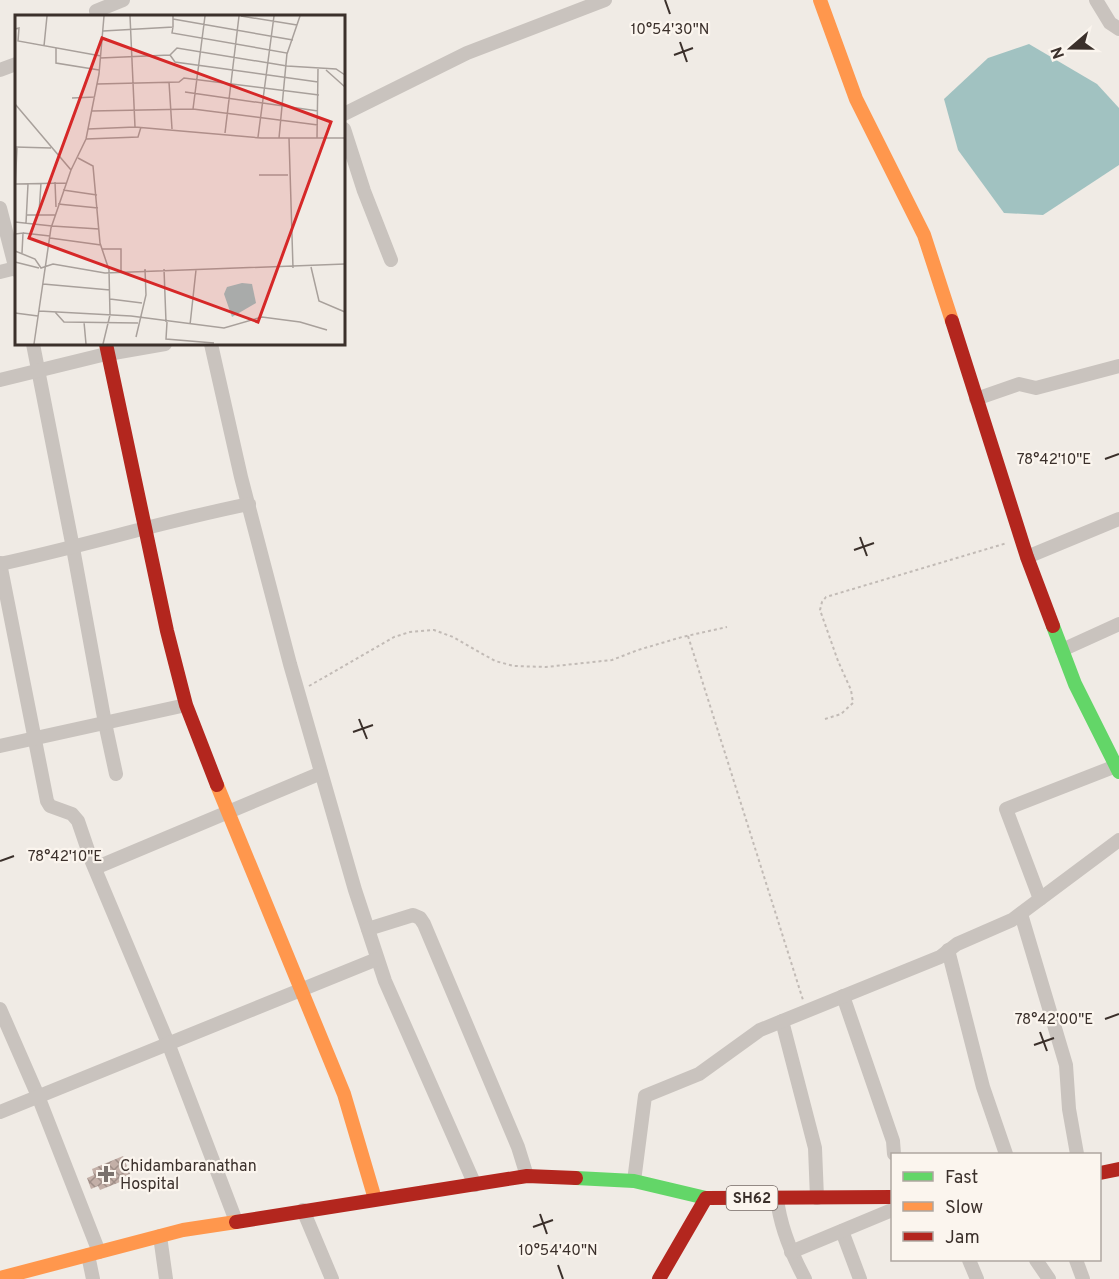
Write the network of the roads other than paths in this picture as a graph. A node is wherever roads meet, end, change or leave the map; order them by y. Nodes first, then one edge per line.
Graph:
1 (123, 0) edge
2 (605, 0) edge
3 (820, 0) edge
4 (1096, 0) edge
5 (96, 9) edge
6 (1119, 29) edge
7 (15, 64) edge
8 (0, 70) edge
9 (345, 114) edge
10 (345, 132) edge
11 (0, 208) edge
12 (391, 260) dead end
13 (15, 264) edge
14 (15, 268) edge
15 (0, 272) edge
16 (33, 345) edge
17 (153, 345) edge
18 (211, 345) edge
19 (107, 349) edge
20 (1119, 366) edge
21 (38, 372) junction
22 (0, 380) edge
23 (976, 399) junction
24 (249, 504) junction
25 (1119, 519) edge
26 (147, 529) junction
27 (73, 548) junction
28 (1027, 556) junction
29 (0, 564) edge
30 (1119, 624) edge
31 (1062, 650) junction
32 (186, 705) junction
33 (105, 723) junction
34 (35, 738) junction
35 (0, 746) edge
36 (1117, 769) edge
37 (321, 773) junction
38 (116, 774) dead end
39 (228, 812) junction
40 (1119, 840) edge
41 (95, 868) junction
42 (1040, 899) junction
43 (1021, 914) junction
44 (368, 929) junction
45 (948, 950) junction
46 (377, 959) junction
47 (301, 988) junction
48 (843, 996) junction
49 (0, 1010) edge
50 (782, 1021) junction
51 (168, 1043) junction
52 (38, 1096) junction
53 (0, 1112) edge
54 (894, 1153) edge
55 (1005, 1153) edge
56 (1077, 1153) edge
57 (1119, 1168) edge
58 (1101, 1173) edge
59 (527, 1176) junction
60 (634, 1181) junction
61 (475, 1185) junction
62 (817, 1197) junction
63 (891, 1197) edge
64 (706, 1198) junction
65 (777, 1198) junction
66 (375, 1199) junction
67 (303, 1210) junction
68 (891, 1210) edge
69 (236, 1221) junction
70 (842, 1231) junction
71 (160, 1236) junction
72 (791, 1252) junction
73 (94, 1253) junction
74 (969, 1261) edge
75 (1037, 1261) edge
76 (1076, 1261) edge
77 (0, 1278) edge
78 (975, 1278) edge
79 (93, 1279) edge
80 (166, 1279) edge
81 (332, 1279) edge
82 (659, 1279) edge
83 (805, 1279) edge
84 (860, 1279) edge
85 (1049, 1279) edge
86 (1083, 1279) edge

1 - 5 street
2 - 9 street
3 - 23 main road
4 - 6 street
7 - 8 street
10 - 12 street
11 - 13 street
14 - 15 street
16 - 21 street
17 - 19 street
18 - 24 street
19 - 21 street
19 - 26 main road
20 - 23 street
21 - 22 street
21 - 27 street
23 - 28 main road
24 - 26 street
24 - 37 street
25 - 28 street
26 - 27 street
26 - 32 main road
27 - 29 street
27 - 33 street
28 - 31 main road
29 - 34 street
30 - 31 street
31 - 36 main road
32 - 33 street
32 - 39 main road
33 - 34 street
33 - 38 street
34 - 35 street
34 - 41 street
36 - 42 street
37 - 39 street
37 - 44 street
39 - 41 street
39 - 47 main road
40 - 42 street
41 - 51 street
42 - 43 street
43 - 45 street
43 - 56 street
44 - 46 street
44 - 59 street
45 - 48 street
45 - 55 street
46 - 47 street
46 - 61 street
47 - 51 street
47 - 66 main road
48 - 50 street
48 - 54 street
49 - 52 street
50 - 60 street
50 - 62 street
51 - 52 street
51 - 69 street
52 - 53 street
52 - 73 street
57 - 58 main road
59 - 60 main road
59 - 61 main road
60 - 64 main road
61 - 66 main road
62 - 63 main road, SH62
62 - 65 main road, SH62
64 - 65 main road, SH62
64 - 82 main road, SH62
65 - 72 street
66 - 67 main road
67 - 69 main road
67 - 81 street
68 - 70 street
69 - 71 main road
70 - 72 street
70 - 84 street
71 - 73 main road
71 - 80 street
72 - 83 street
73 - 77 main road
73 - 79 street
74 - 78 street
75 - 85 street
76 - 86 street

